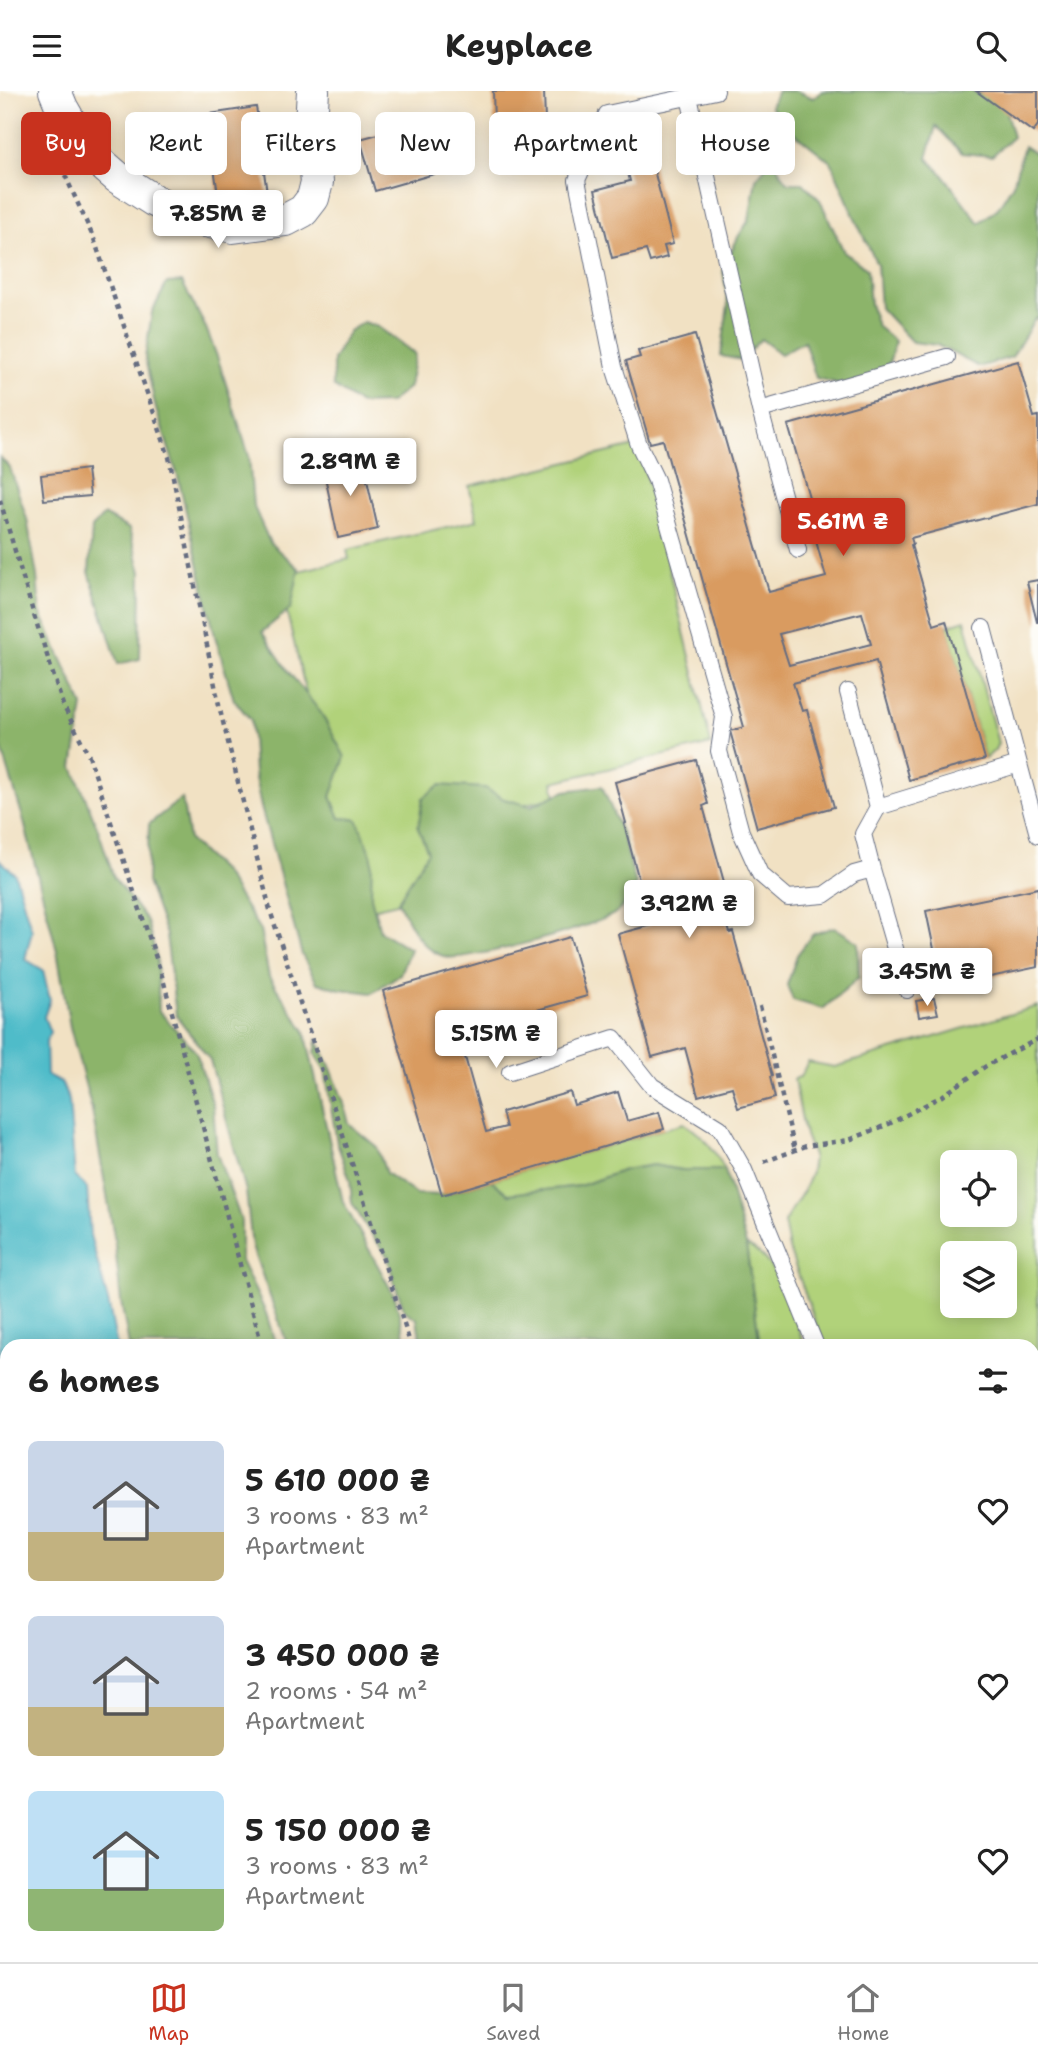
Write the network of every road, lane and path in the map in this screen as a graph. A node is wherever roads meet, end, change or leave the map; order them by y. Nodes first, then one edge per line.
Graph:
1 (55, 91) edge
2 (313, 91) edge
3 (716, 91) edge
4 (689, 97) junction
5 (65, 175) edge
6 (947, 357) dead end
7 (760, 410) junction
8 (0, 500) edge
9 (798, 550) dead end
10 (983, 628) dead end
11 (848, 692) dead end
12 (1019, 764) junction
13 (878, 807) junction
14 (1038, 835) edge
15 (872, 869) junction
16 (907, 990) dead end
17 (760, 1006) dead end
18 (1038, 1039) edge
19 (510, 1072) dead end
20 (796, 1150) junction
21 (744, 1170) junction
22 (260, 1339) edge
23 (409, 1339) edge
24 (813, 1339) edge

1 - 2 street
3 - 4 lane
4 - 7 lane
4 - 15 lane
5 - 23 path
6 - 7 lane
7 - 9 lane
8 - 22 path
10 - 12 lane
11 - 13 lane
12 - 13 lane
12 - 14 lane
13 - 15 lane
15 - 16 lane
17 - 20 path
18 - 20 path
19 - 21 lane
20 - 21 path
21 - 24 lane

